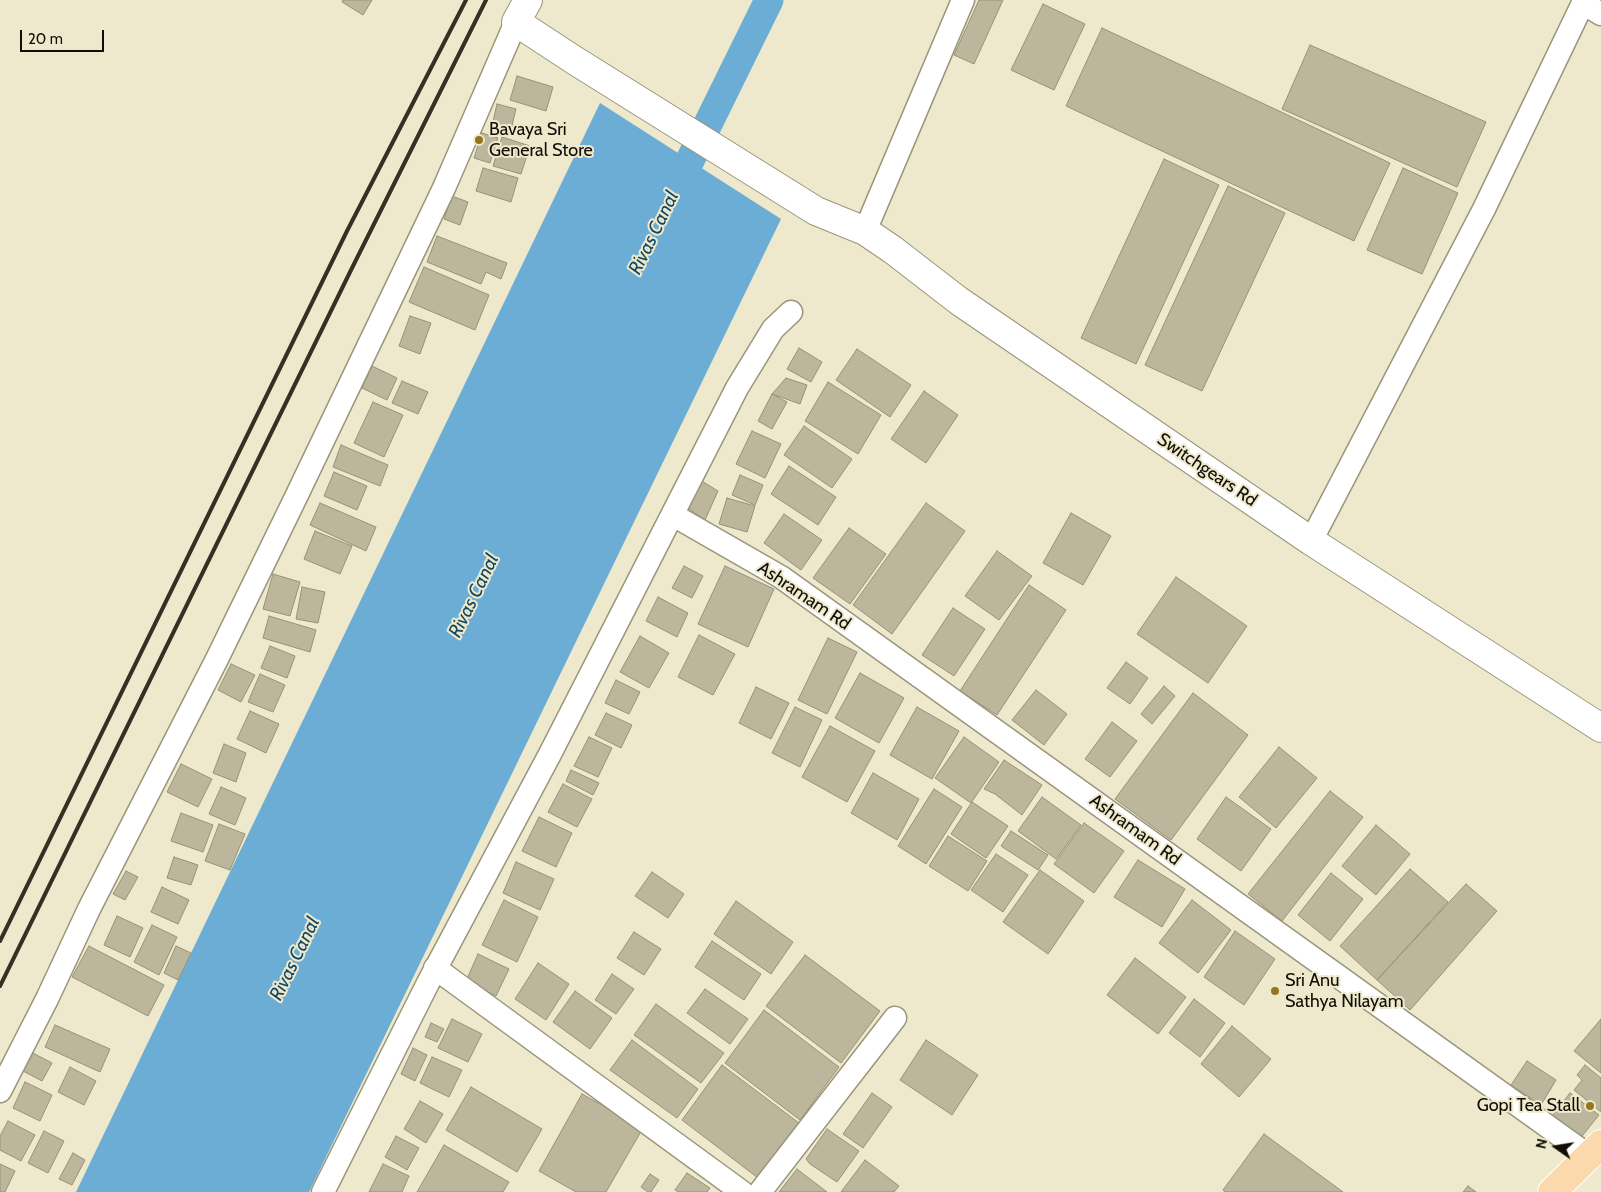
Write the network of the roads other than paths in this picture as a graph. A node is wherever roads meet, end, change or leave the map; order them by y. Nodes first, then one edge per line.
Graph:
1 (963, 0) edge
2 (522, 11) edge
3 (1601, 14) edge
4 (864, 231) junction
5 (791, 312) dead end
6 (673, 515) junction
7 (1312, 541) junction
8 (1601, 728) edge
9 (435, 968) junction
10 (895, 1018) dead end
11 (0, 1091) edge
12 (1595, 1150) edge
13 (323, 1192) edge
14 (742, 1192) edge
15 (760, 1192) edge
16 (1552, 1192) edge

1 - 4 street
2 - 4 street, Switchgears Rd
2 - 11 street
3 - 7 street
4 - 7 street, Switchgears Rd
5 - 6 street
6 - 9 street
6 - 12 street, Ashramam Rd
7 - 8 street, Switchgears Rd
9 - 13 street
9 - 14 street
10 - 15 street
12 - 16 main road

